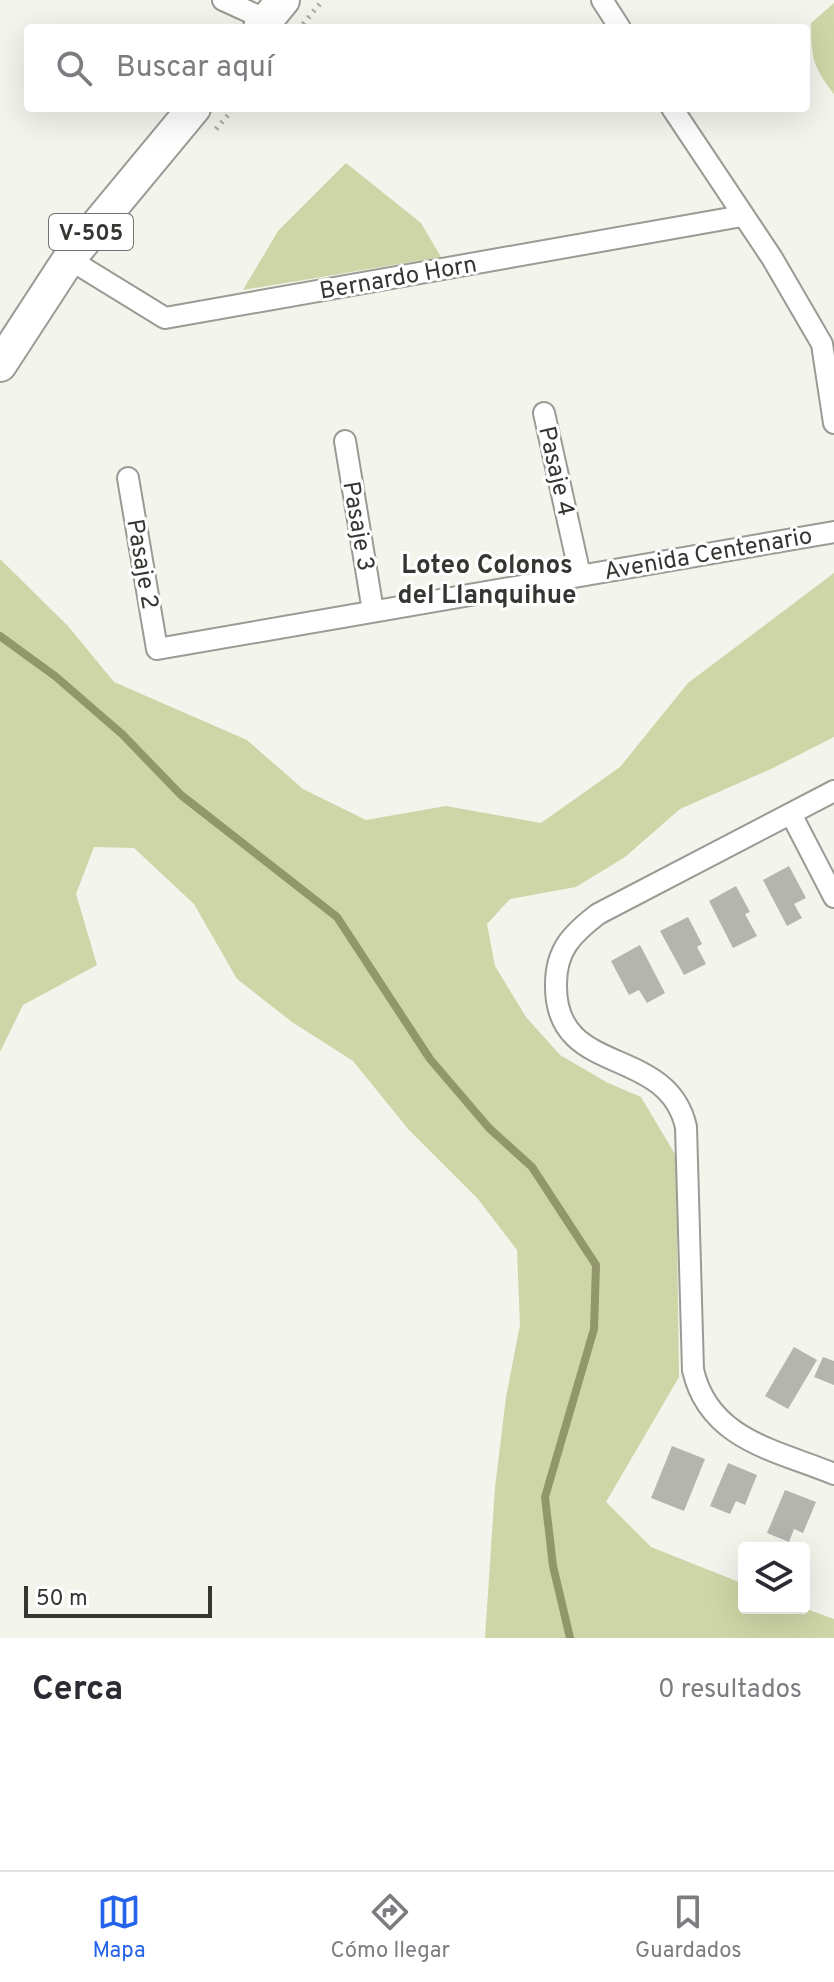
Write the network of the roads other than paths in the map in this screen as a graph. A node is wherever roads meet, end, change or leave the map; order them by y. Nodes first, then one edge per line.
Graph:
1 (223, 0) edge
2 (602, 0) edge
3 (270, 16) edge
4 (617, 24) edge
5 (191, 112) edge
6 (675, 112) edge
7 (742, 216) junction
8 (69, 259) junction
9 (0, 365) edge
10 (544, 413) dead end
11 (834, 423) edge
12 (345, 441) dead end
13 (128, 478) dead end
14 (834, 532) edge
15 (580, 575) junction
16 (373, 611) junction
17 (157, 649) joint
18 (834, 791) edge
19 (791, 814) junction
20 (834, 897) edge
21 (834, 1474) edge

1 - 3 street
2 - 4 street
5 - 8 main road, V-505
6 - 7 street
7 - 8 street, Bernardo Horn
7 - 11 street
8 - 9 main road, V-505
10 - 15 street, Pasaje 4
12 - 16 street, Pasaje 3
13 - 17 street, Pasaje 2
14 - 15 street, Avenida Centenario
15 - 16 street, Avenida Centenario
16 - 17 street, Avenida Centenario
18 - 19 street
19 - 20 street
19 - 21 street

